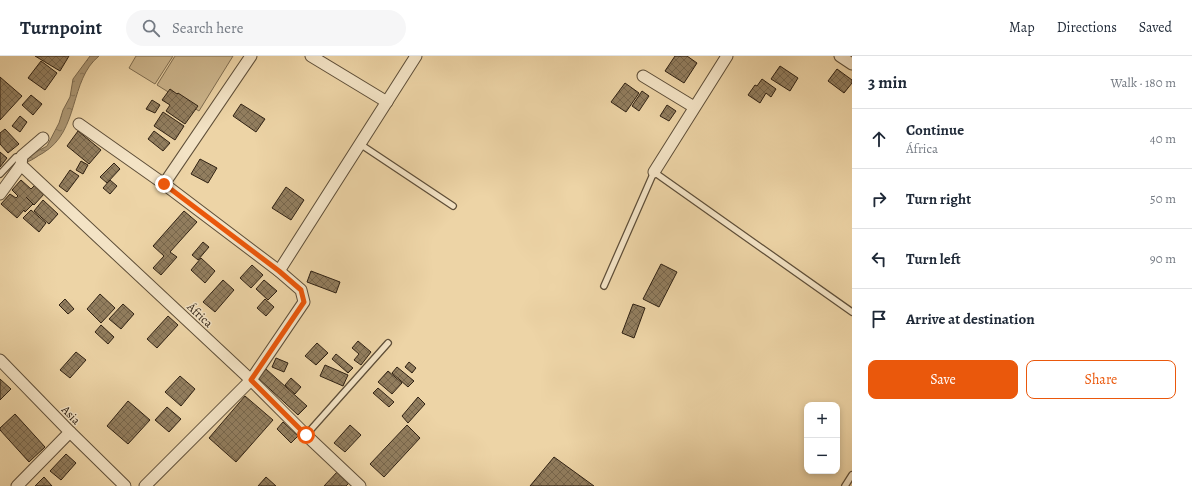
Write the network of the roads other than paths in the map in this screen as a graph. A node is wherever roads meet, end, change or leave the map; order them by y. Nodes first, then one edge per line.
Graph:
1 (251, 56) edge
2 (311, 56) edge
3 (416, 56) edge
4 (727, 56) edge
5 (840, 56) edge
6 (852, 64) edge
7 (643, 76) dead end
8 (387, 102) junction
9 (694, 107) junction
10 (80, 124) dead end
11 (43, 138) dead end
12 (360, 144) junction
13 (21, 160) junction
14 (654, 172) junction
15 (0, 174) edge
16 (164, 184) junction
17 (0, 194) edge
18 (454, 206) dead end
19 (279, 271) junction
20 (604, 286) dead end
21 (852, 312) edge
22 (388, 343) dead end
23 (0, 360) edge
24 (251, 380) junction
25 (70, 432) junction
26 (306, 435) junction
27 (852, 475) edge
28 (17, 486) edge
29 (125, 486) edge
30 (145, 486) edge
31 (360, 486) edge
32 (845, 486) edge

1 - 16 street
2 - 8 street
3 - 8 street
4 - 9 street
5 - 6 street
7 - 9 street
8 - 12 street
9 - 14 street
10 - 16 street
11 - 13 street
12 - 18 lane
12 - 19 street
13 - 15 lane
13 - 17 street
13 - 24 street, África
14 - 20 lane
14 - 21 lane
16 - 19 street
19 - 24 street
22 - 26 lane
23 - 25 street, Asia
24 - 26 street, África
24 - 30 street
25 - 28 street
25 - 29 street, Asia
26 - 31 street, África
27 - 32 lane

